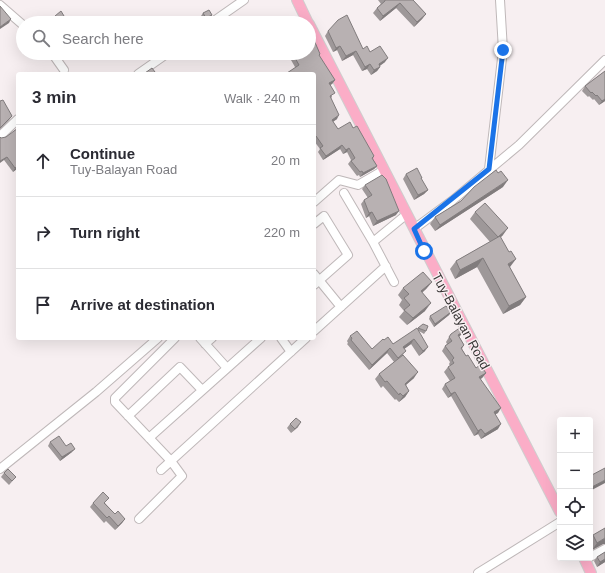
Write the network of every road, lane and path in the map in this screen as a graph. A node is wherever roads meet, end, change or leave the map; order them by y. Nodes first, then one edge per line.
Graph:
1 (244, 0) edge
2 (297, 0) edge
3 (500, 0) edge
4 (0, 5) edge
5 (221, 16) edge
6 (305, 16) edge
7 (16, 19) edge
8 (316, 38) edge
9 (56, 60) edge
10 (158, 60) edge
11 (605, 60) edge
12 (63, 72) edge
13 (141, 72) edge
14 (16, 121) edge
15 (0, 136) edge
16 (489, 169) junction
17 (384, 170) junction
18 (344, 193) dead end
19 (316, 200) edge
20 (406, 214) junction
21 (316, 222) edge
22 (414, 229) junction
23 (373, 242) junction
24 (386, 266) junction
25 (316, 280) edge
26 (394, 282) dead end
27 (341, 307) junction
28 (316, 329) edge
29 (156, 340) edge
30 (173, 340) edge
31 (259, 340) edge
32 (282, 340) edge
33 (304, 340) edge
34 (202, 341) edge
35 (291, 352) junction
36 (227, 368) junction
37 (202, 390) junction
38 (128, 416) junction
39 (149, 438) junction
40 (171, 461) junction
41 (0, 469) edge
42 (161, 470) dead end
43 (557, 506) edge
44 (139, 519) dead end
45 (557, 524) edge
46 (605, 549) edge
47 (593, 555) edge
48 (588, 561) edge
49 (478, 573) edge
50 (591, 573) edge

1 - 5 street
2 - 6 main road, Tuy-Balayan Road
3 - 16 street
4 - 7 street
8 - 17 main road, Tuy-Balayan Road
9 - 12 street
10 - 13 street
11 - 16 street
14 - 15 street
16 - 22 street
17 - 19 street
17 - 20 main road, Tuy-Balayan Road
18 - 23 street
20 - 22 main road, Tuy-Balayan Road
20 - 23 street
21 - 25 street
22 - 43 main road, Tuy-Balayan Road
23 - 24 street
24 - 26 street
24 - 27 street
25 - 27 street
27 - 28 street
29 - 41 street
30 - 38 street
31 - 36 street
32 - 35 street
33 - 35 street
34 - 36 street
35 - 40 street
36 - 37 street
37 - 38 street
37 - 39 street
38 - 39 street
39 - 40 street
40 - 42 street
40 - 44 street
45 - 49 street
46 - 47 street
48 - 50 main road

